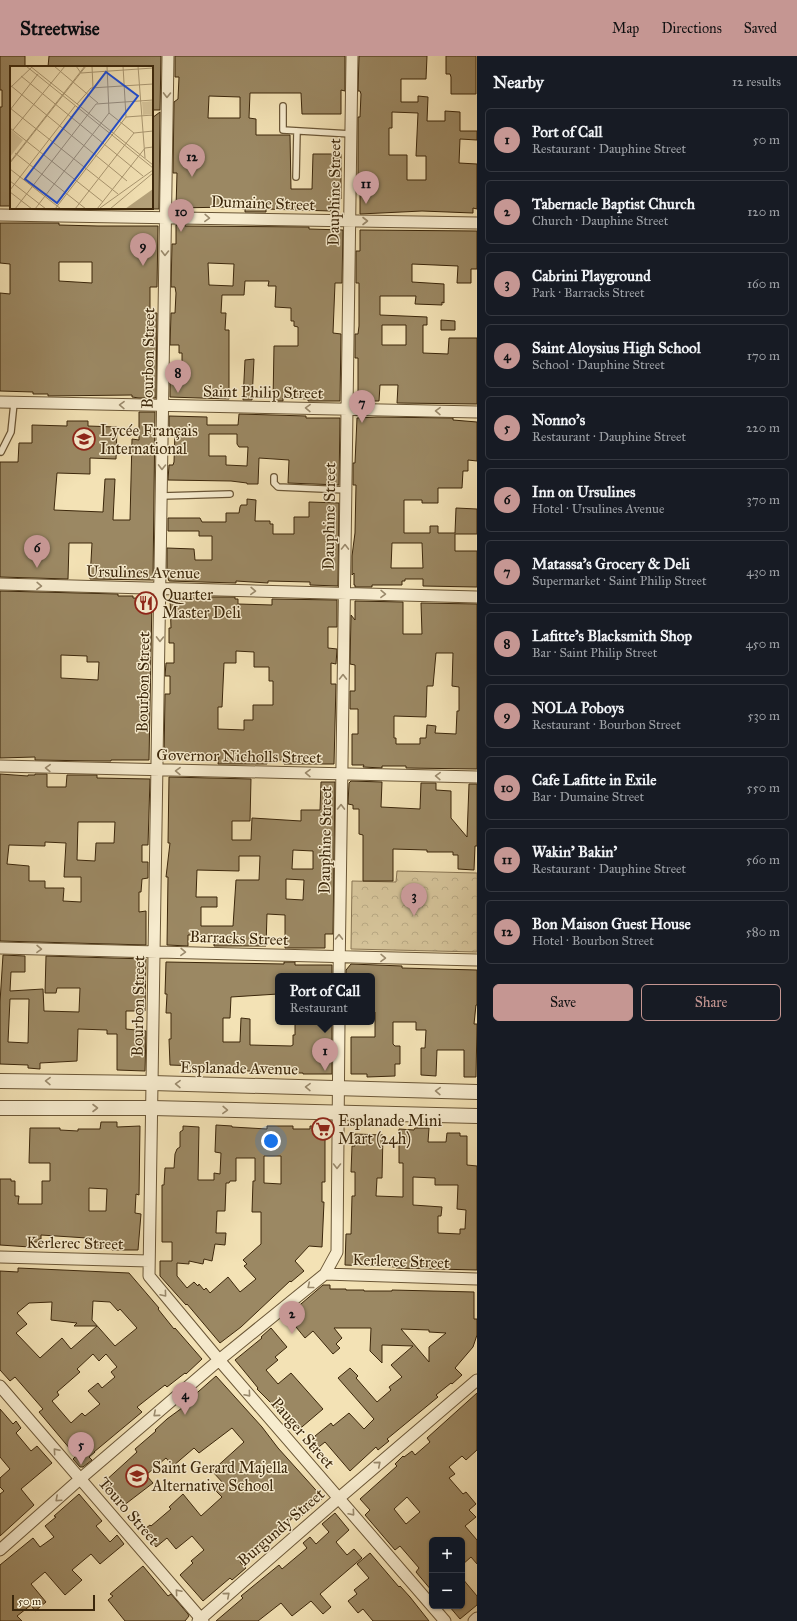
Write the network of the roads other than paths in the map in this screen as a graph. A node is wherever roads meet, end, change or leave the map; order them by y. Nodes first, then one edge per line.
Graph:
1 (168, 56) edge
2 (352, 56) edge
3 (283, 106) dead end
4 (297, 131) junction
5 (351, 134) junction
6 (296, 177) dead end
7 (0, 215) edge
8 (166, 216) junction
9 (349, 222) junction
10 (477, 223) edge
11 (0, 402) edge
12 (14, 403) junction
13 (163, 406) junction
14 (347, 409) junction
15 (477, 412) edge
16 (1, 452) dead end
17 (274, 478) dead end
18 (346, 490) junction
19 (230, 494) dead end
20 (162, 496) junction
21 (0, 584) edge
22 (160, 588) junction
23 (345, 593) junction
24 (477, 597) edge
25 (0, 766) edge
26 (158, 771) junction
27 (342, 773) junction
28 (477, 777) edge
29 (0, 948) edge
30 (155, 951) junction
31 (339, 957) junction
32 (477, 960) edge
33 (339, 973) edge
34 (339, 1025) edge
35 (0, 1080) edge
36 (152, 1083) junction
37 (338, 1088) junction
38 (477, 1092) edge
39 (0, 1108) edge
40 (152, 1108) junction
41 (337, 1113) junction
42 (477, 1116) edge
43 (0, 1258) edge
44 (149, 1261) junction
45 (325, 1274) junction
46 (477, 1279) edge
47 (219, 1360) junction
48 (477, 1380) edge
49 (0, 1386) edge
50 (80, 1479) junction
51 (339, 1498) junction
52 (0, 1550) edge
53 (477, 1618) edge
54 (201, 1620) edge
55 (445, 1621) edge
56 (474, 1621) edge

1 -> 8 street, Bourbon Street
2 - 5 street, Dauphine Street
3 - 4 lane
4 - 5 lane
4 - 6 lane
5 - 9 street, Dauphine Street
7 - 8 street, Dumaine Street
8 -> 9 street, Dumaine Street
8 -> 13 street, Bourbon Street
9 -> 10 street, Dumaine Street
9 - 14 street, Dauphine Street
11 - 12 street, Saint Philip Street
13 -> 12 street, Saint Philip Street
12 - 16 lane
14 -> 13 street, Saint Philip Street
13 -> 20 street, Bourbon Street
15 -> 14 street, Saint Philip Street
14 - 18 street, Dauphine Street
17 - 18 lane
23 -> 18 street, Dauphine Street
19 - 20 lane
20 - 22 street, Bourbon Street
21 -> 22 street, Ursulines Avenue
22 -> 23 street, Ursulines Avenue
22 -> 26 street, Bourbon Street
23 -> 24 street, Ursulines Avenue
27 -> 23 street, Dauphine Street
26 -> 25 street, Governor Nicholls Street
27 -> 26 street, Governor Nicholls Street
26 - 30 street, Bourbon Street
28 -> 27 street, Governor Nicholls Street
31 -> 27 street, Dauphine Street
29 -> 30 street, Barracks Street
30 -> 31 street, Barracks Street
30 - 36 street, Bourbon Street
31 -> 32 street, Barracks Street
31 - 33 street, Dauphine Street
34 - 37 street
36 -> 35 street, Esplanade Avenue
37 -> 36 street, Esplanade Avenue
36 - 40 street, Bourbon Street
38 -> 37 street, Esplanade Avenue
37 - 41 street
39 -> 40 street
40 -> 41 street
40 - 44 street, Bourbon Street
41 - 42 street
41 -> 45 street
43 - 44 street, Kerlerec Street
44 -> 47 street, Pauger Street
45 - 46 street, Kerlerec Street
45 -> 47 street
47 -> 50 street
47 -> 51 street, Pauger Street
51 -> 48 street, Burgundy Street
50 -> 49 street, Touro Street
50 -> 52 street
54 -> 50 street, Touro Street
54 -> 51 street, Burgundy Street
51 -> 55 street, Pauger Street
53 - 56 street

